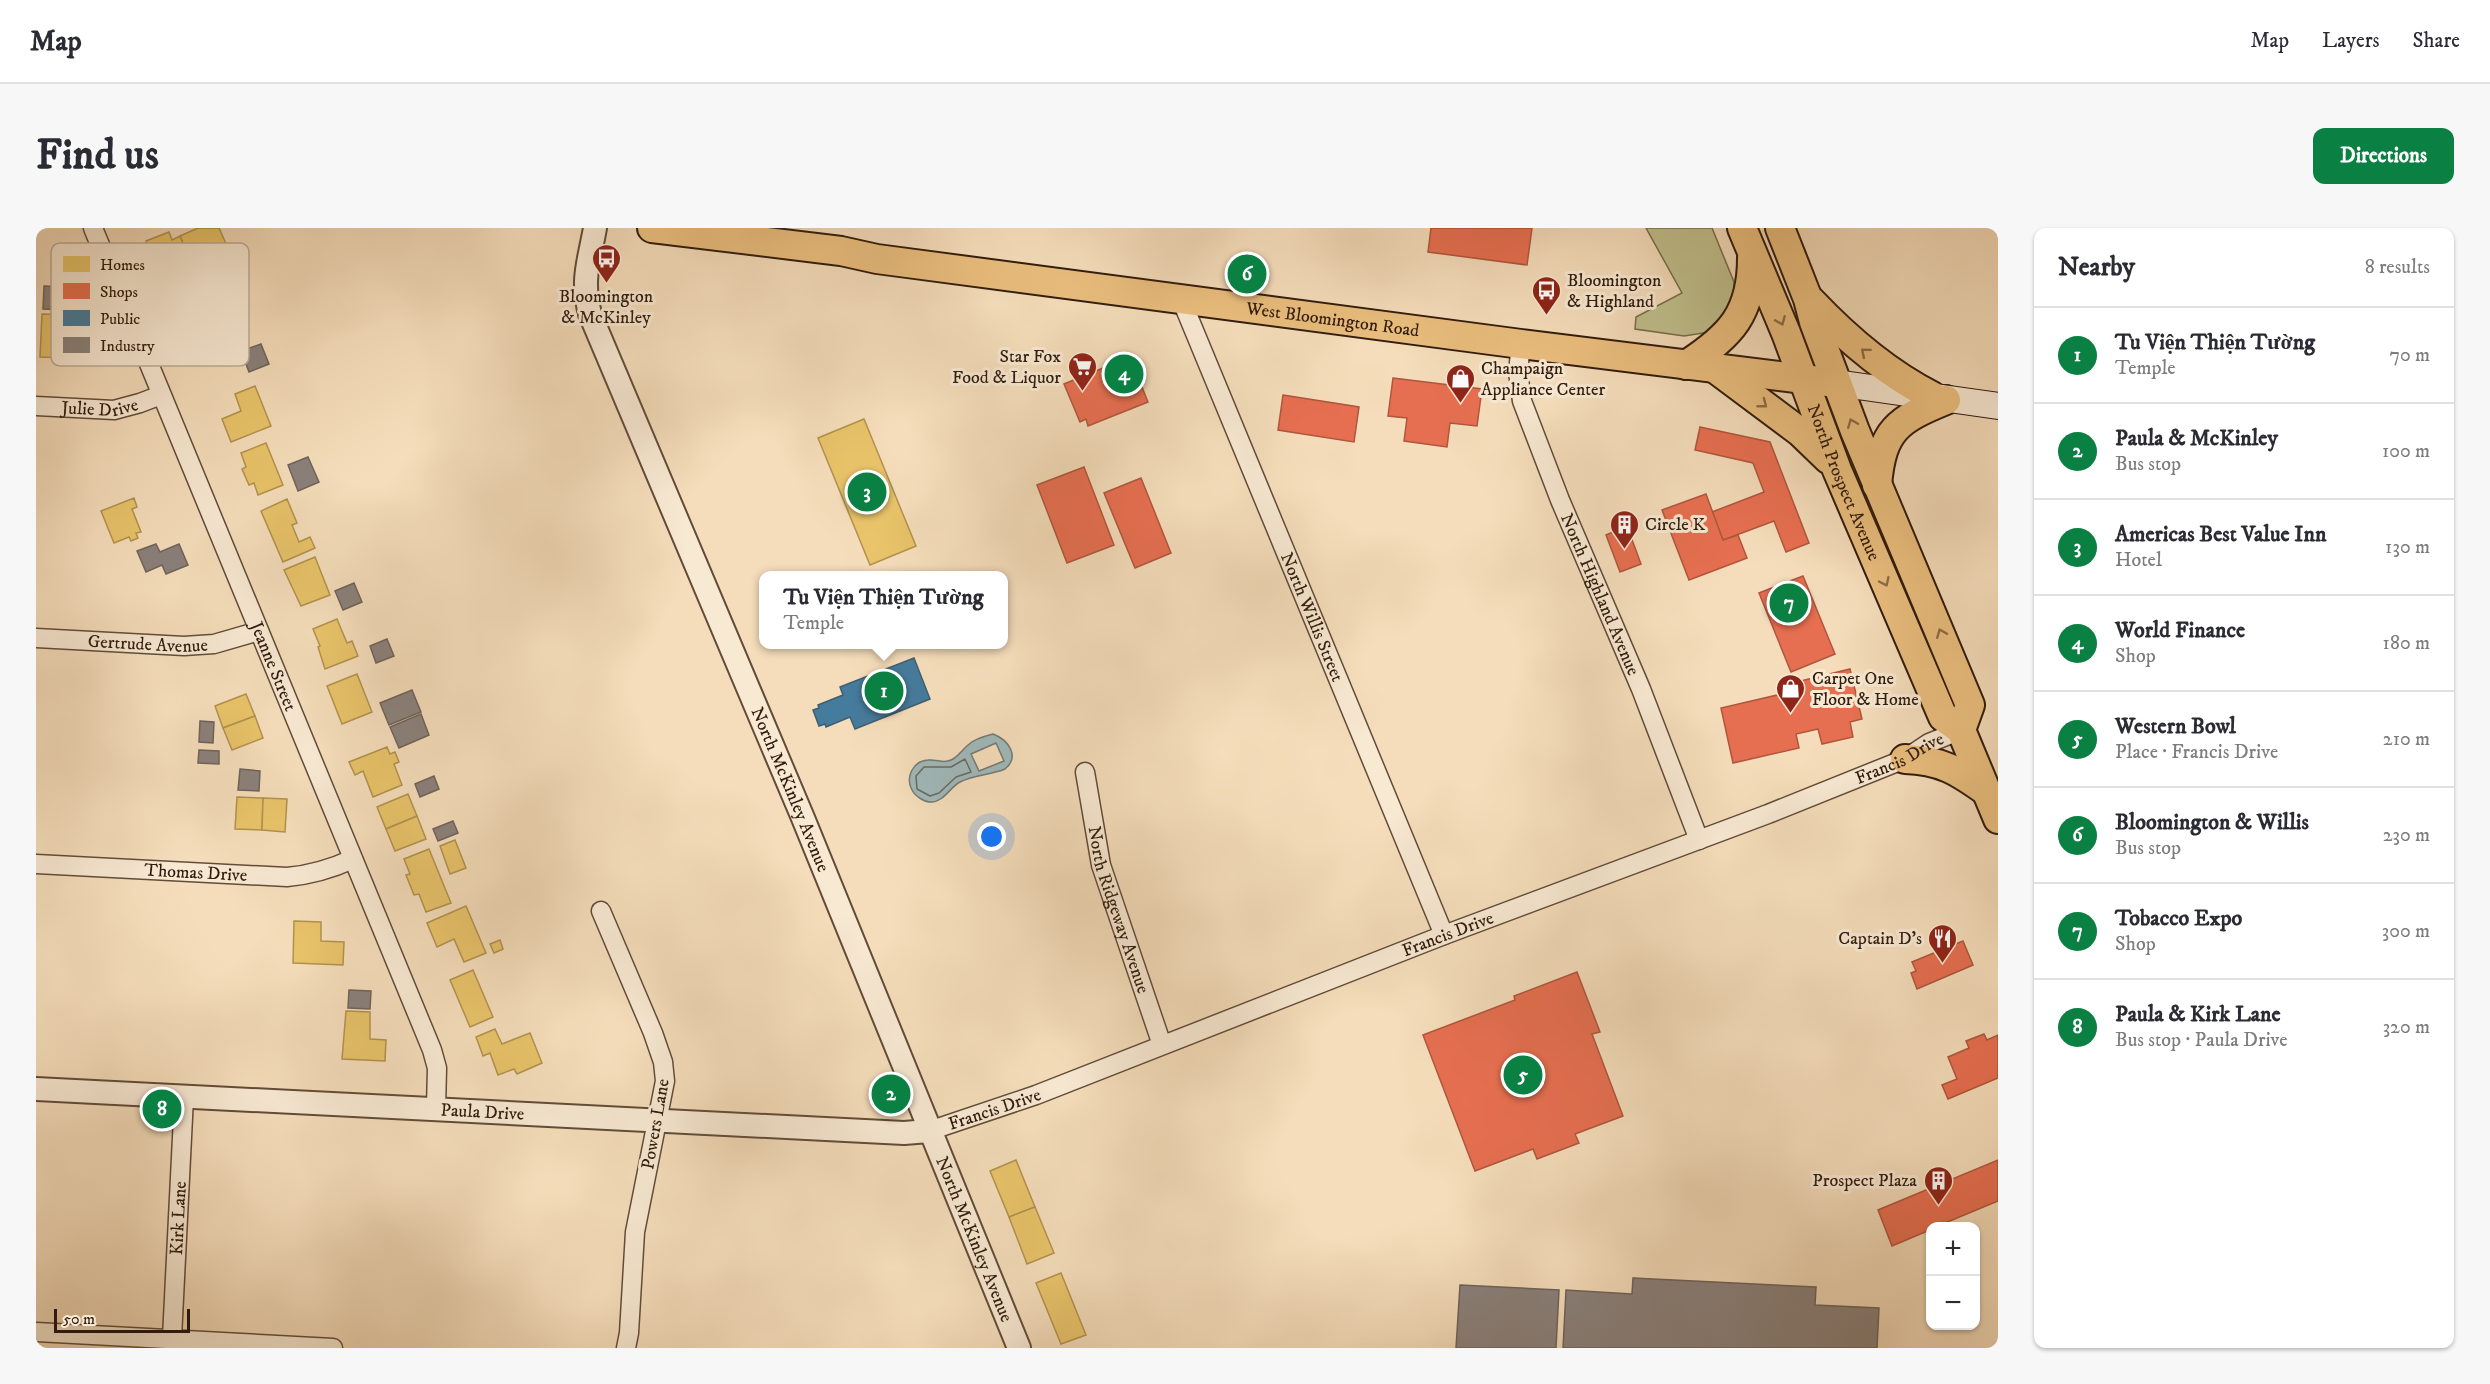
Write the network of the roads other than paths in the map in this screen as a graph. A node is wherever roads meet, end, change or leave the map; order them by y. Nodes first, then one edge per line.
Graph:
1 (93, 228) edge
2 (595, 228) edge
3 (652, 228) edge
4 (1780, 228) edge
5 (1747, 240) edge
6 (99, 243) edge
7 (1808, 298) junction
8 (1181, 299) junction
9 (1521, 344) junction
10 (1686, 365) junction
11 (150, 366) edge
12 (1716, 369) junction
13 (1804, 380) junction
14 (1836, 383) junction
15 (161, 394) junction
16 (1939, 398) junction
17 (36, 406) edge
18 (1998, 406) edge
19 (1837, 470) junction
20 (1877, 485) junction
21 (259, 631) junction
22 (36, 638) edge
23 (1961, 730) junction
24 (1905, 759) junction
25 (1085, 772) dead end
26 (1986, 791) junction
27 (1998, 819) edge
28 (1699, 840) junction
29 (353, 859) junction
30 (36, 864) edge
31 (601, 911) dead end
32 (1444, 935) junction
33 (1162, 1045) junction
34 (36, 1089) edge
35 (184, 1096) junction
36 (436, 1108) junction
37 (658, 1122) junction
38 (929, 1131) junction
39 (36, 1332) edge
40 (172, 1338) junction
41 (333, 1348) edge
42 (626, 1348) edge
43 (1018, 1348) edge

1 - 6 street, Jeanne Street
2 - 38 street, North McKinley Avenue
3 - 8 main road, West Bloomington Road
4 - 7 main road, North Prospect Avenue
5 - 10 main road
5 -> 13 main road, North Prospect Avenue
7 - 14 main road, North Prospect Avenue
16 -> 7 main road
8 - 9 main road, West Bloomington Road
8 - 32 street, North Willis Street
9 - 10 main road, West Bloomington Road
9 - 28 street, North Highland Avenue
10 - 12 main road, West Bloomington Road
11 - 15 street, Jeanne Street
12 - 13 main road, West Bloomington Road
12 -> 19 main road
13 - 14 main road, West Bloomington Road
13 - 19 main road, North Prospect Avenue
14 - 16 main road
20 -> 14 main road, North Prospect Avenue
15 - 17 street, Julie Drive
15 - 21 street, Jeanne Street
16 - 18 main road
16 - 20 main road
19 -> 23 main road, North Prospect Avenue
23 -> 20 main road, North Prospect Avenue
21 - 22 street, Gertrude Avenue
21 - 29 street, Jeanne Street
23 - 24 street, Francis Drive
23 - 26 main road, North Prospect Avenue
24 - 26 main road
24 - 28 street, Francis Drive
25 - 33 street, North Ridgeway Avenue
26 - 27 main road, North Prospect Avenue
28 - 32 street, Francis Drive
29 - 30 street, Thomas Drive
29 - 36 street, Jeanne Street
31 - 37 street, Powers Lane
32 - 33 street, Francis Drive
33 - 38 street, Francis Drive
34 - 35 street, Paula Drive
35 - 36 street, Paula Drive
35 - 40 street, Kirk Lane
36 - 37 street, Paula Drive
37 - 38 street, Paula Drive
37 - 42 street, Powers Lane
38 - 43 street, North McKinley Avenue
39 - 40 street
40 - 41 street

